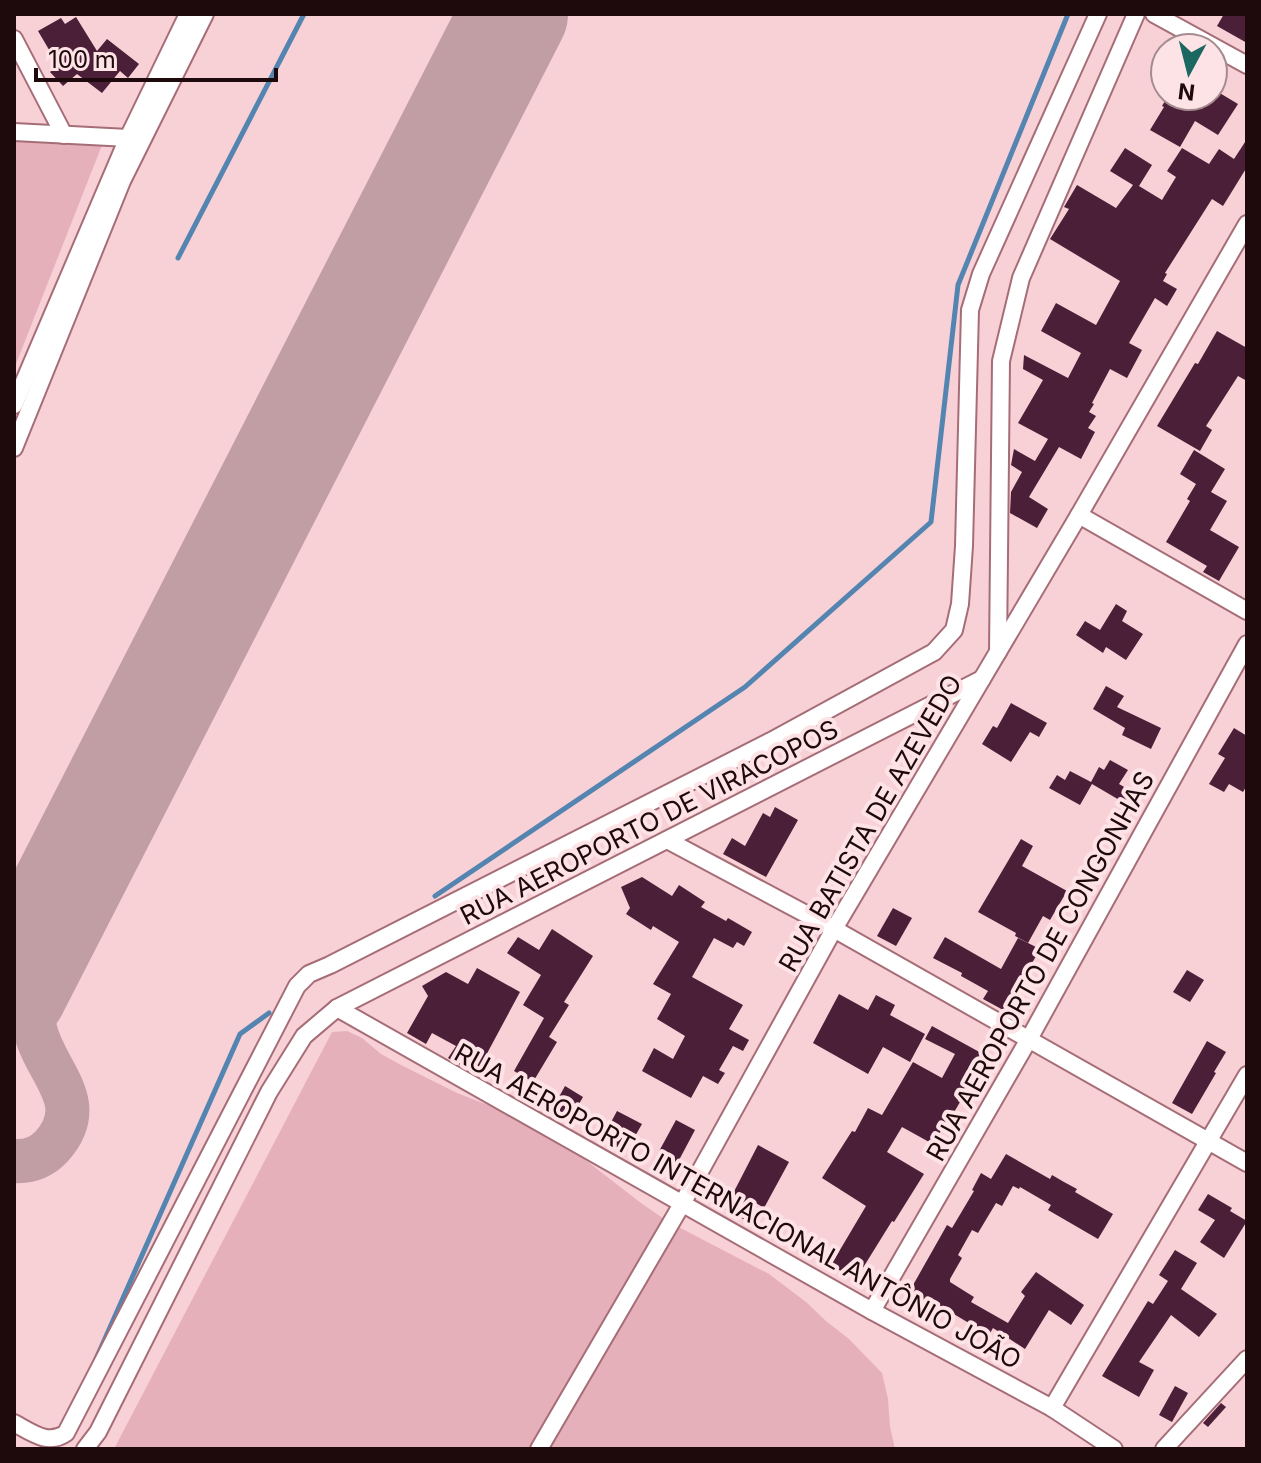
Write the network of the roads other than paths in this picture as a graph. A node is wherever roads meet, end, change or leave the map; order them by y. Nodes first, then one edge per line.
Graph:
1 (188, 14) edge
2 (205, 14) edge
3 (1098, 14) edge
4 (1136, 14) edge
5 (1154, 14) edge
6 (14, 39) edge
7 (1247, 65) edge
8 (14, 132) edge
9 (64, 135) junction
10 (128, 138) junction
11 (1247, 224) edge
12 (14, 405) edge
13 (14, 448) edge
14 (1079, 515) junction
15 (1247, 611) edge
16 (1247, 644) edge
17 (998, 653) junction
18 (983, 678) junction
19 (667, 840) junction
20 (834, 929) junction
21 (337, 1008) junction
22 (1029, 1039) junction
23 (1247, 1075) edge
24 (1209, 1141) junction
25 (1247, 1163) edge
26 (682, 1204) junction
27 (872, 1311) junction
28 (1247, 1359) edge
29 (1052, 1408) junction
30 (14, 1423) edge
31 (85, 1449) edge
32 (539, 1449) edge
33 (1114, 1449) edge
34 (1164, 1449) edge

1 - 10 street
2 - 13 street
3 - 30 street
4 - 17 street
5 - 7 street
6 - 9 street
8 - 9 street
9 - 10 street
10 - 12 street
11 - 14 street, RUA BATISTA DE AZEVEDO
14 - 15 street
14 - 17 street, RUA BATISTA DE AZEVEDO
16 - 22 street, RUA AEROPORTO DE CONGONHAS
17 - 18 street, RUA BATISTA DE AZEVEDO
18 - 19 street, RUA AEROPORTO DE VIRACOPOS
18 - 20 street, RUA BATISTA DE AZEVEDO
19 - 20 street
19 - 21 street, RUA AEROPORTO DE VIRACOPOS
20 - 22 street
20 - 26 street, RUA BATISTA DE AZEVEDO
21 - 26 street, RUA AEROPORTO INTERNACIONAL ANTÔNIO JOÃO
21 - 31 street, RUA AEROPORTO DE VIRACOPOS
22 - 24 street
22 - 27 street, RUA AEROPORTO DE CONGONHAS
23 - 24 street
24 - 25 street
24 - 29 street
26 - 27 street, RUA AEROPORTO INTERNACIONAL ANTÔNIO JOÃO
26 - 32 street, RUA BATISTA DE AZEVEDO
27 - 29 street, RUA AEROPORTO INTERNACIONAL ANTÔNIO JOÃO
28 - 34 street
29 - 33 street, RUA AEROPORTO INTERNACIONAL ANTÔNIO JOÃO

